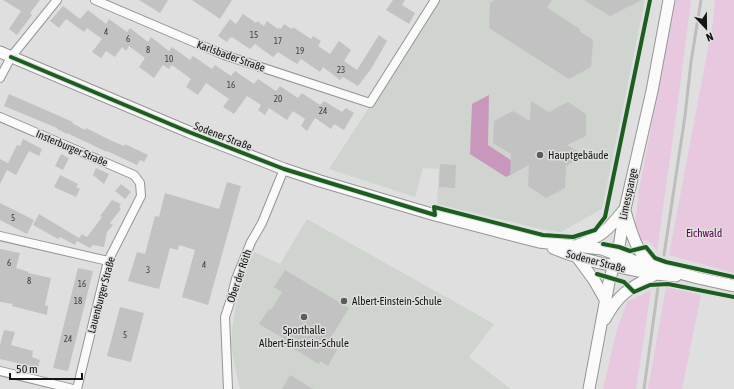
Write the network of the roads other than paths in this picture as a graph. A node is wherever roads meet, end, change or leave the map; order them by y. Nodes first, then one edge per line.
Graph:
1 (56, 0) edge
2 (95, 0) edge
3 (435, 0) edge
4 (669, 0) edge
5 (0, 52) edge
6 (12, 57) junction
7 (0, 78) edge
8 (0, 117) edge
9 (284, 169) junction
10 (140, 183) joint
11 (625, 209) junction
12 (0, 236) edge
13 (575, 252) junction
14 (616, 253) junction
15 (108, 261) junction
16 (613, 266) junction
17 (656, 271) junction
18 (734, 286) edge
19 (606, 301) junction
20 (602, 327) junction
21 (0, 371) edge
22 (73, 389) edge
23 (78, 389) edge
24 (228, 389) edge
25 (589, 389) edge

1 - 6 street
2 - 3 street, Karlsbader Straße
4 - 11 street, Limesspange
5 - 6 street, Sodener Straße
6 - 7 street
6 - 9 street, Sodener Straße
8 - 10 street, Insterburger Straße
9 - 13 street, Sodener Straße
9 - 24 street, Ober der Röth
10 - 15 street, Lauenburger Straße
11 - 13 street
11 - 14 street, Limesspange
11 - 17 street
12 - 15 street
13 - 14 street, Sodener Straße
13 - 16 street, Sodener Straße
13 - 19 street
14 - 16 street, Limesspange
14 - 17 street, Sodener Straße
15 - 23 street, Lauenburger Straße
16 - 17 street, Sodener Straße
16 - 19 street, Limesspange
17 - 18 street
17 - 20 street
19 - 20 street, Limesspange
20 - 25 street, Limesspange
21 - 22 street

